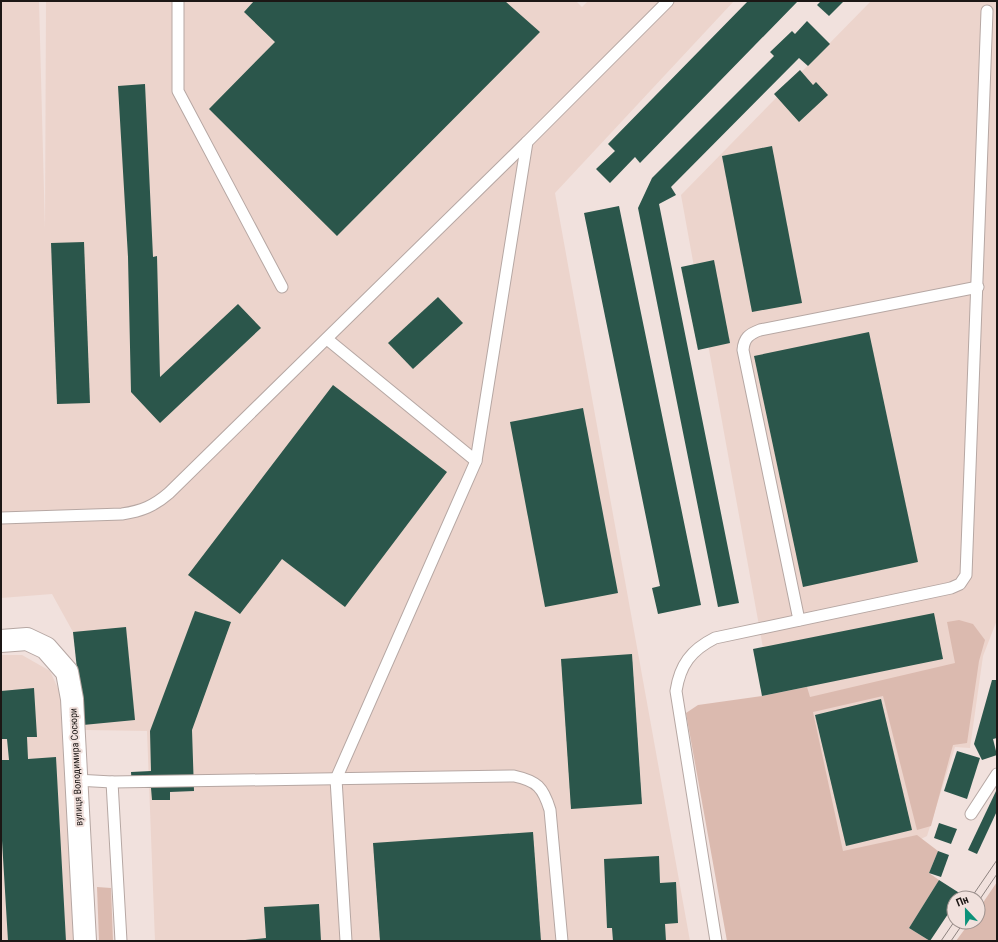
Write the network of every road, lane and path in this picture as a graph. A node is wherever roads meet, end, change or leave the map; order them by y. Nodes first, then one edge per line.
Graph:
1 (178, 1) edge
2 (668, 1) edge
3 (988, 11) dead end
4 (527, 142) junction
5 (282, 286) dead end
6 (978, 287) junction
7 (327, 339) junction
8 (476, 460) junction
9 (1, 518) edge
10 (799, 620) junction
11 (1, 641) edge
12 (997, 774) edge
13 (336, 779) junction
14 (76, 780) junction
15 (112, 782) junction
16 (970, 814) dead end
17 (85, 941) edge
18 (121, 941) edge
19 (346, 941) edge
20 (562, 941) edge
21 (716, 941) edge

1 - 5 lane
2 - 4 lane
3 - 6 lane
4 - 7 lane
4 - 8 lane
6 - 10 lane
6 - 10 lane
7 - 8 lane
7 - 9 lane
8 - 13 lane
10 - 21 lane
11 - 14 street, вулиця Володимира Сосюри
12 - 16 lane
13 - 15 lane
13 - 19 lane
13 - 20 lane
14 - 15 lane
14 - 17 street, вулиця Володимира Сосюри
15 - 18 lane

